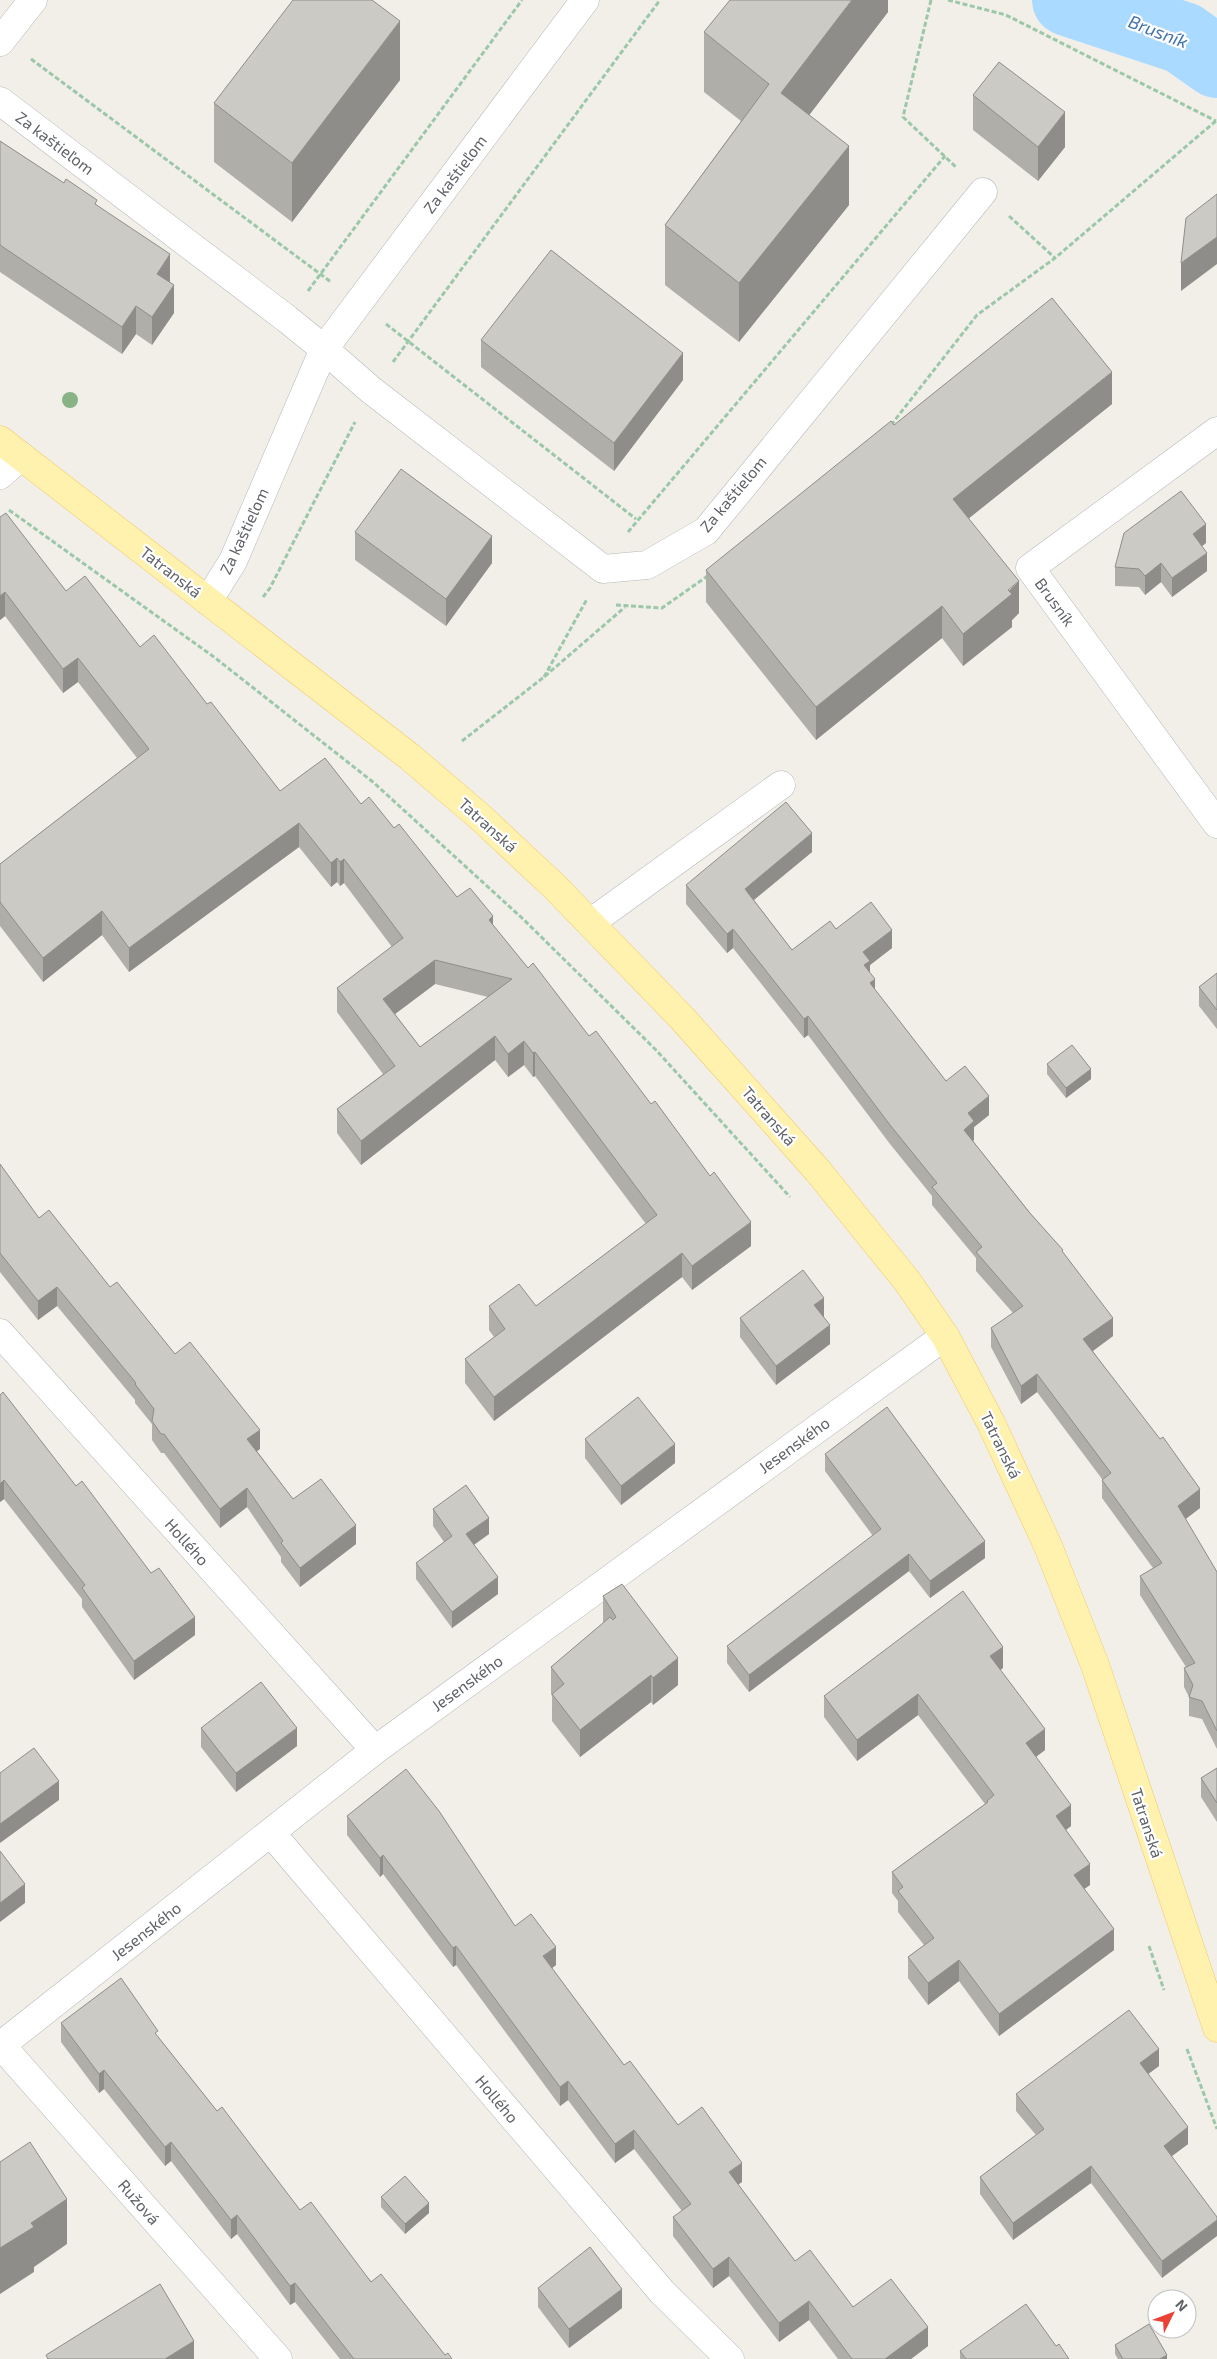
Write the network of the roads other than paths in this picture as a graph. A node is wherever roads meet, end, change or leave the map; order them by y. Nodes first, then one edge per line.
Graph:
1 (33, 0) edge
2 (585, 0) edge
3 (0, 42) edge
4 (0, 100) edge
5 (983, 192) road end
6 (324, 349) junction
7 (1217, 431) edge
8 (10, 448) edge
9 (0, 475) edge
10 (208, 601) junction
11 (781, 785) dead end
12 (1217, 824) edge
13 (590, 923) junction
14 (0, 1333) edge
15 (945, 1336) junction
16 (375, 1750) junction
17 (271, 1833) junction
18 (1217, 2028) edge
19 (0, 2045) edge
20 (278, 2359) edge
21 (730, 2359) edge

1 - 3 street
2 - 6 street, Za kaštieľom
4 - 6 street, Za kaštieľom
5 - 6 street, Za kaštieľom
6 - 10 street, Za kaštieľom
7 - 12 street, Brusník
8 - 9 street
8 - 10 main road, Tatranská
10 - 13 main road, Tatranská
11 - 13 street
13 - 15 main road, Tatranská
14 - 16 street, Hollého
15 - 16 street, Jesenského
15 - 18 main road, Tatranská
16 - 17 street, Jesenského
17 - 19 street, Jesenského
17 - 21 street, Hollého
19 - 20 street, Ružová

